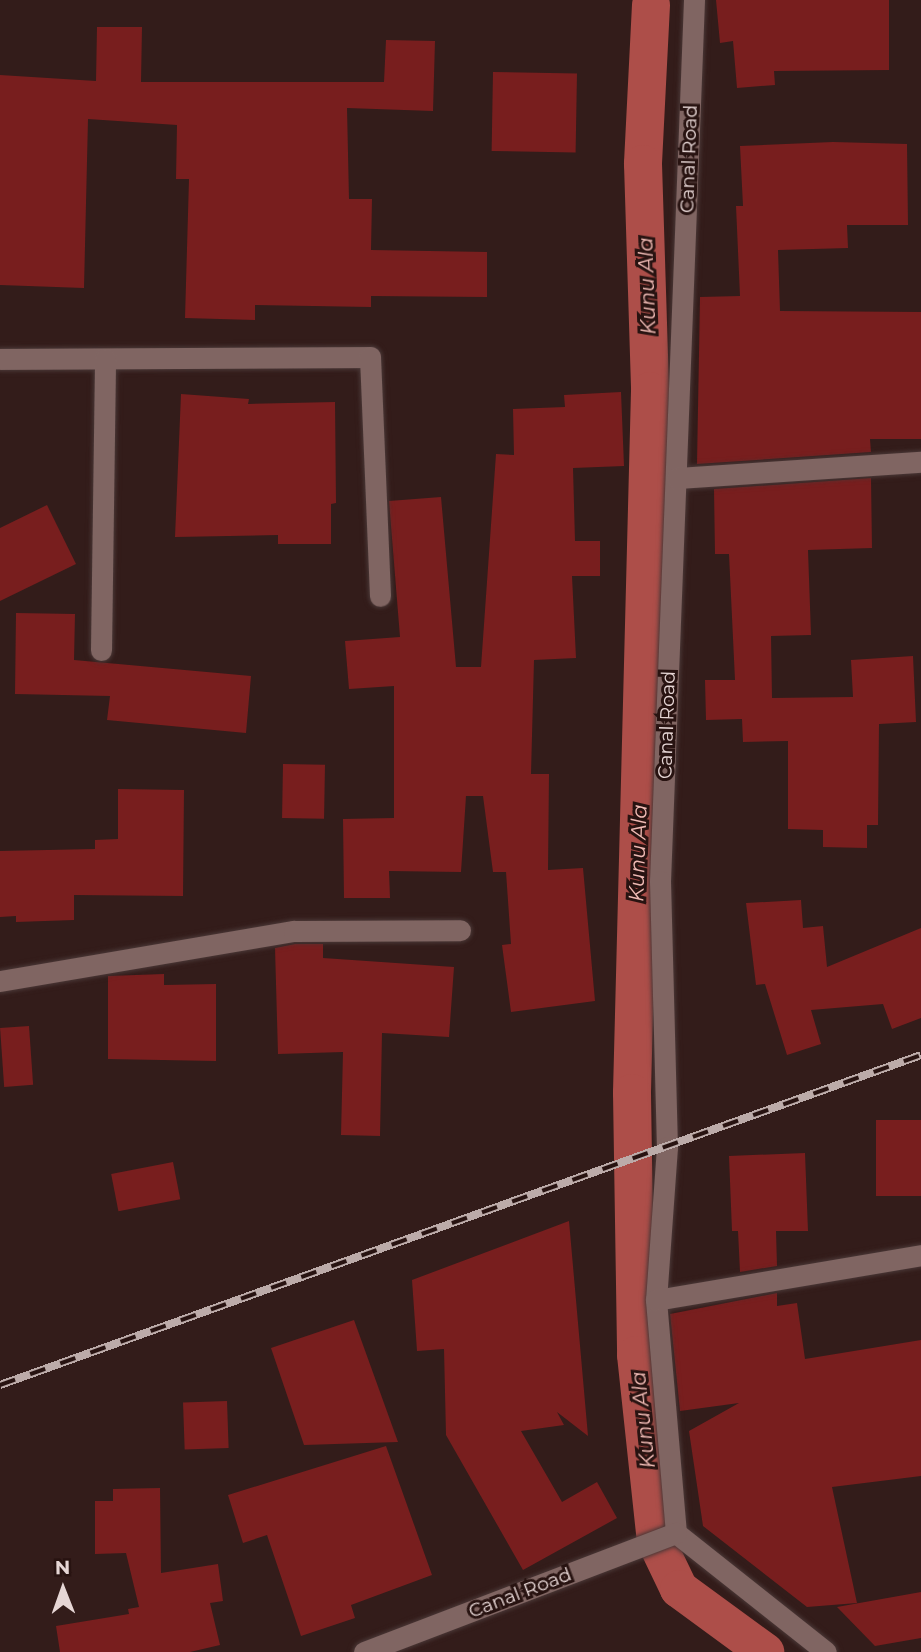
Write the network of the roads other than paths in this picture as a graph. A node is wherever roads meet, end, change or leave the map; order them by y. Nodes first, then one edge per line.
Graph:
1 (694, 0) edge
2 (0, 359) edge
3 (105, 359) junction
4 (921, 463) edge
5 (677, 478) junction
6 (380, 596) dead end
7 (101, 650) dead end
8 (460, 930) dead end
9 (0, 981) edge
10 (921, 1255) edge
11 (656, 1300) junction
12 (676, 1533) junction
13 (364, 1652) edge
14 (826, 1652) edge

1 - 5 street, Canal Road
2 - 3 street
3 - 6 street
3 - 7 street
4 - 5 street
5 - 11 street, Canal Road
8 - 9 street
10 - 11 street
11 - 12 street, Canal Road
12 - 13 street, Canal Road
12 - 14 street

